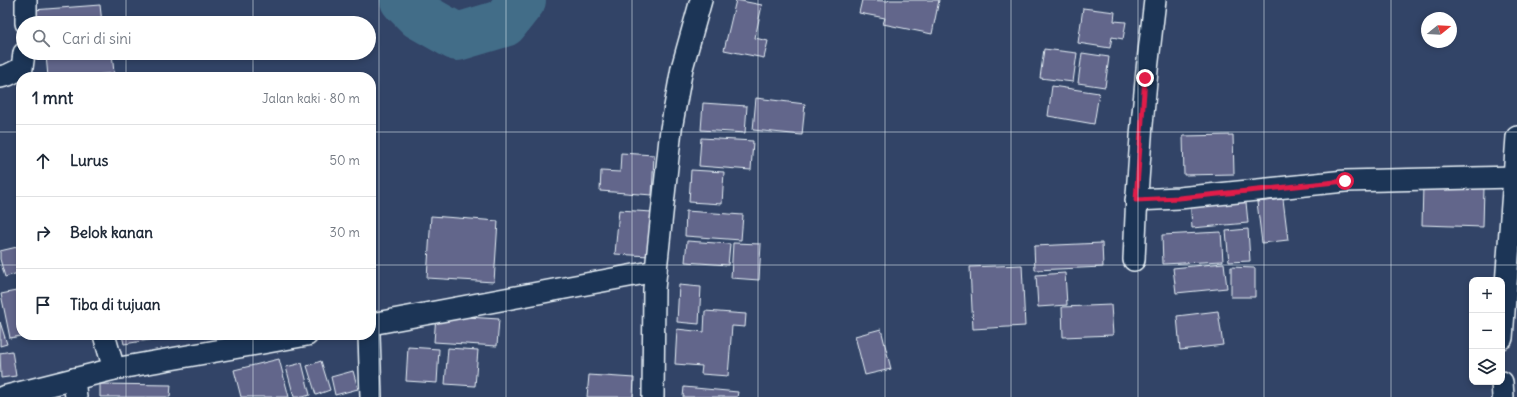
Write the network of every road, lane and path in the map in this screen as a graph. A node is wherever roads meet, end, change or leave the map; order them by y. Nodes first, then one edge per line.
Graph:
1 (26, 0) edge
2 (701, 0) edge
3 (1155, 0) edge
4 (26, 16) edge
5 (23, 66) edge
6 (0, 77) edge
7 (1517, 137) edge
8 (1515, 177) junction
9 (1136, 200) junction
10 (1134, 260) dead end
11 (656, 271) junction
12 (1511, 293) edge
13 (376, 323) edge
14 (1505, 323) edge
15 (105, 340) edge
16 (279, 340) edge
17 (369, 340) edge
18 (114, 369) junction
19 (1502, 385) edge
20 (75, 388) edge
21 (3, 397) edge
22 (371, 397) edge
23 (653, 397) edge
24 (1503, 397) edge

1 - 4 street
2 - 11 street
3 - 9 street
5 - 6 street
7 - 8 street
8 - 9 street
8 - 12 street
9 - 10 street
11 - 13 street
11 - 23 street
12 - 14 street
15 - 18 street
16 - 18 street
17 - 22 street
18 - 20 street
19 - 24 street
20 - 21 street

